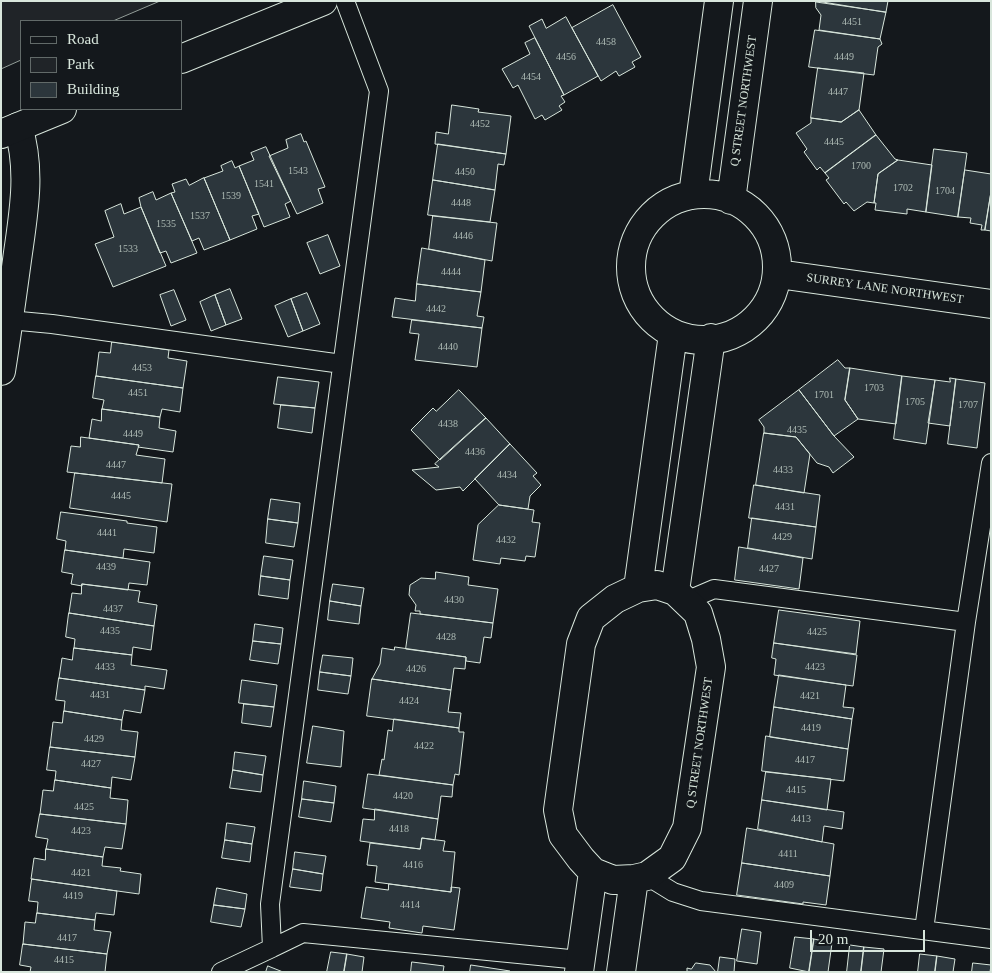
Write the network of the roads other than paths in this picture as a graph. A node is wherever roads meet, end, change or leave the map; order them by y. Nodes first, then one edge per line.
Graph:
1 (323, 1) edge
2 (345, 1) edge
3 (719, 1) edge
4 (758, 1) edge
5 (182, 59) edge
6 (60, 110) edge
7 (10, 131) edge
8 (693, 195) junction
9 (731, 200) junction
10 (778, 274) junction
11 (991, 304) edge
12 (8, 320) junction
13 (673, 334) junction
14 (711, 338) junction
15 (342, 364) junction
16 (1, 371) edge
17 (991, 463) edge
18 (638, 588) junction
19 (681, 596) junction
20 (966, 622) junction
21 (593, 872) junction
22 (640, 878) junction
23 (924, 930) junction
24 (991, 939) edge
25 (272, 948) junction
26 (579, 966) edge
27 (221, 972) edge
28 (622, 972) edge

1 - 5 street
2 - 15 lane
3 - 8 street
4 - 9 street, Q STREET NORTHWEST
6 - 7 street
7 - 12 street
8 - 9 street
8 - 13 street
9 - 10 street
10 - 11 street, SURREY LANE NORTHWEST
10 - 14 street
12 - 15 lane
12 - 16 street
13 - 14 street
13 - 18 street
14 - 19 street
15 - 25 lane
17 - 20 lane
18 - 19 street
18 - 21 street
19 - 20 lane
19 - 22 street, Q STREET NORTHWEST
20 - 23 lane
21 - 22 street
21 - 26 street
22 - 23 lane
22 - 28 street
23 - 24 lane
25 - 26 lane
25 - 27 lane

